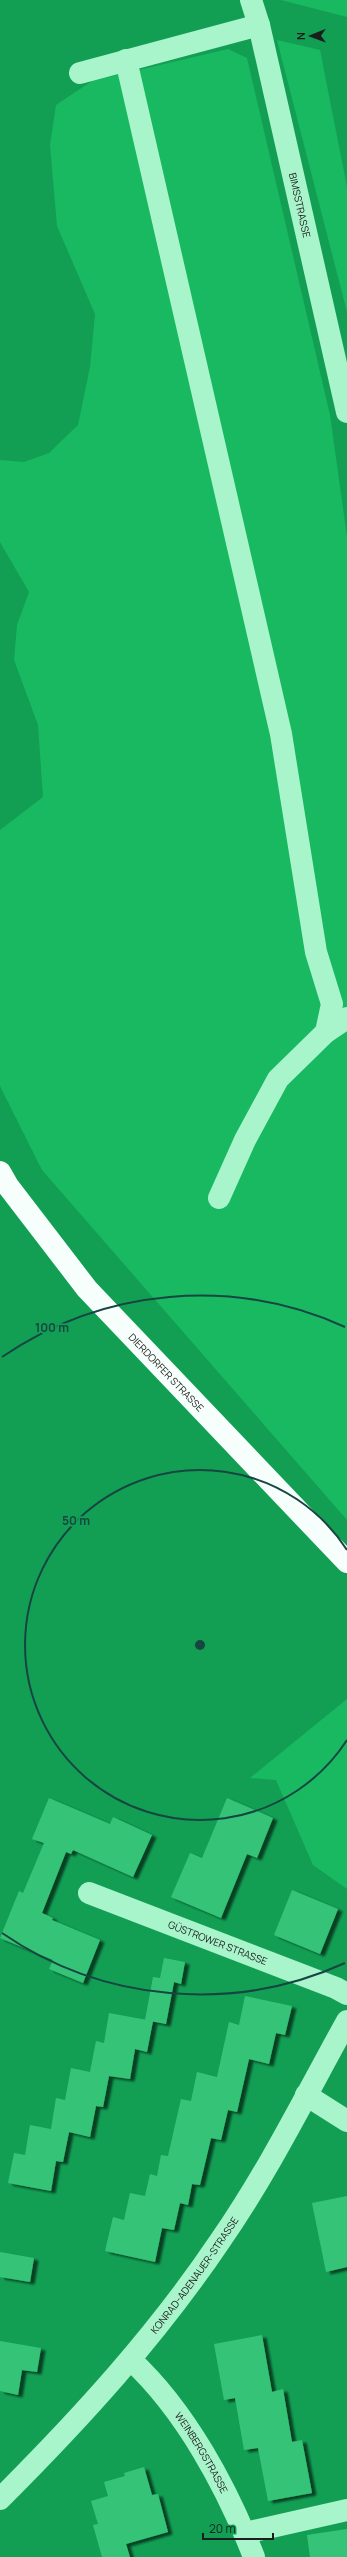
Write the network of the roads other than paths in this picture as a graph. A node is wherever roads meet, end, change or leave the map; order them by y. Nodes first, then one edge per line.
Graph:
1 (251, 0) edge
2 (259, 25) junction
3 (126, 60) junction
4 (80, 74) dead end
5 (347, 412) edge
6 (347, 1018) edge
7 (326, 1032) junction
8 (0, 1172) edge
9 (219, 1198) dead end
10 (347, 1562) edge
11 (89, 1893) dead end
12 (347, 1994) edge
13 (347, 2021) edge
14 (306, 2096) junction
15 (347, 2121) edge
16 (131, 2360) junction
17 (0, 2499) edge
18 (347, 2510) edge
19 (245, 2533) junction
20 (254, 2557) edge

1 - 2 street, BIMSSTRASSE
2 - 3 street
2 - 5 street, BIMSSTRASSE
3 - 4 street
3 - 7 street
6 - 7 street
7 - 9 street
8 - 10 main road, DIERDORFER STRASSE
11 - 12 street, GÜSTROWER STRASSE
13 - 14 street, KONRAD-ADENAUER-STRASSE
14 - 15 street
14 - 16 street, KONRAD-ADENAUER-STRASSE
16 - 17 street, KONRAD-ADENAUER-STRASSE
16 - 19 street, WEINBERGSTRASSE
18 - 19 street
19 - 20 street, WEINBERGSTRASSE

